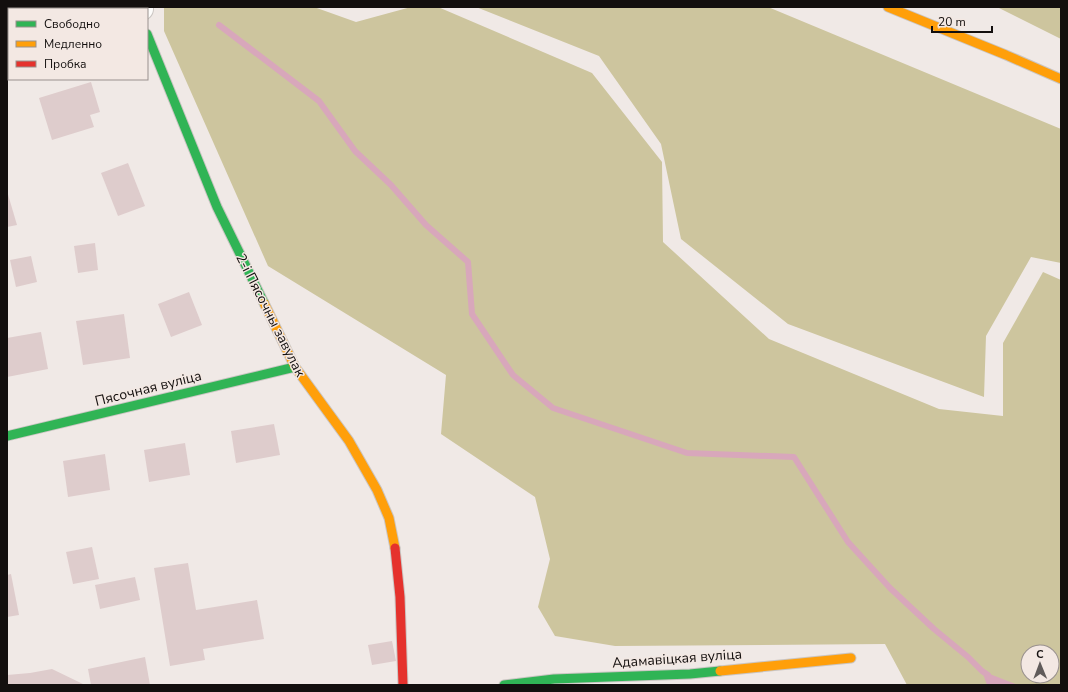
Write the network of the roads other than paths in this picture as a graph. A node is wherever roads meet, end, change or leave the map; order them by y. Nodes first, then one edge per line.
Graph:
1 (888, 7) edge
2 (148, 38) edge
3 (1061, 79) edge
4 (295, 367) junction
5 (7, 436) edge
6 (851, 658) dead end
7 (554, 682) edge
8 (403, 685) edge
9 (504, 685) edge

1 - 3 street
2 - 4 street, 2-і Пясочны завулак
4 - 5 street, Пясочная вуліца
4 - 8 street, 2-і Пясочны завулак
6 - 7 street, Адамавіцкая вуліца
7 - 9 street, Адамавіцкая вуліца

